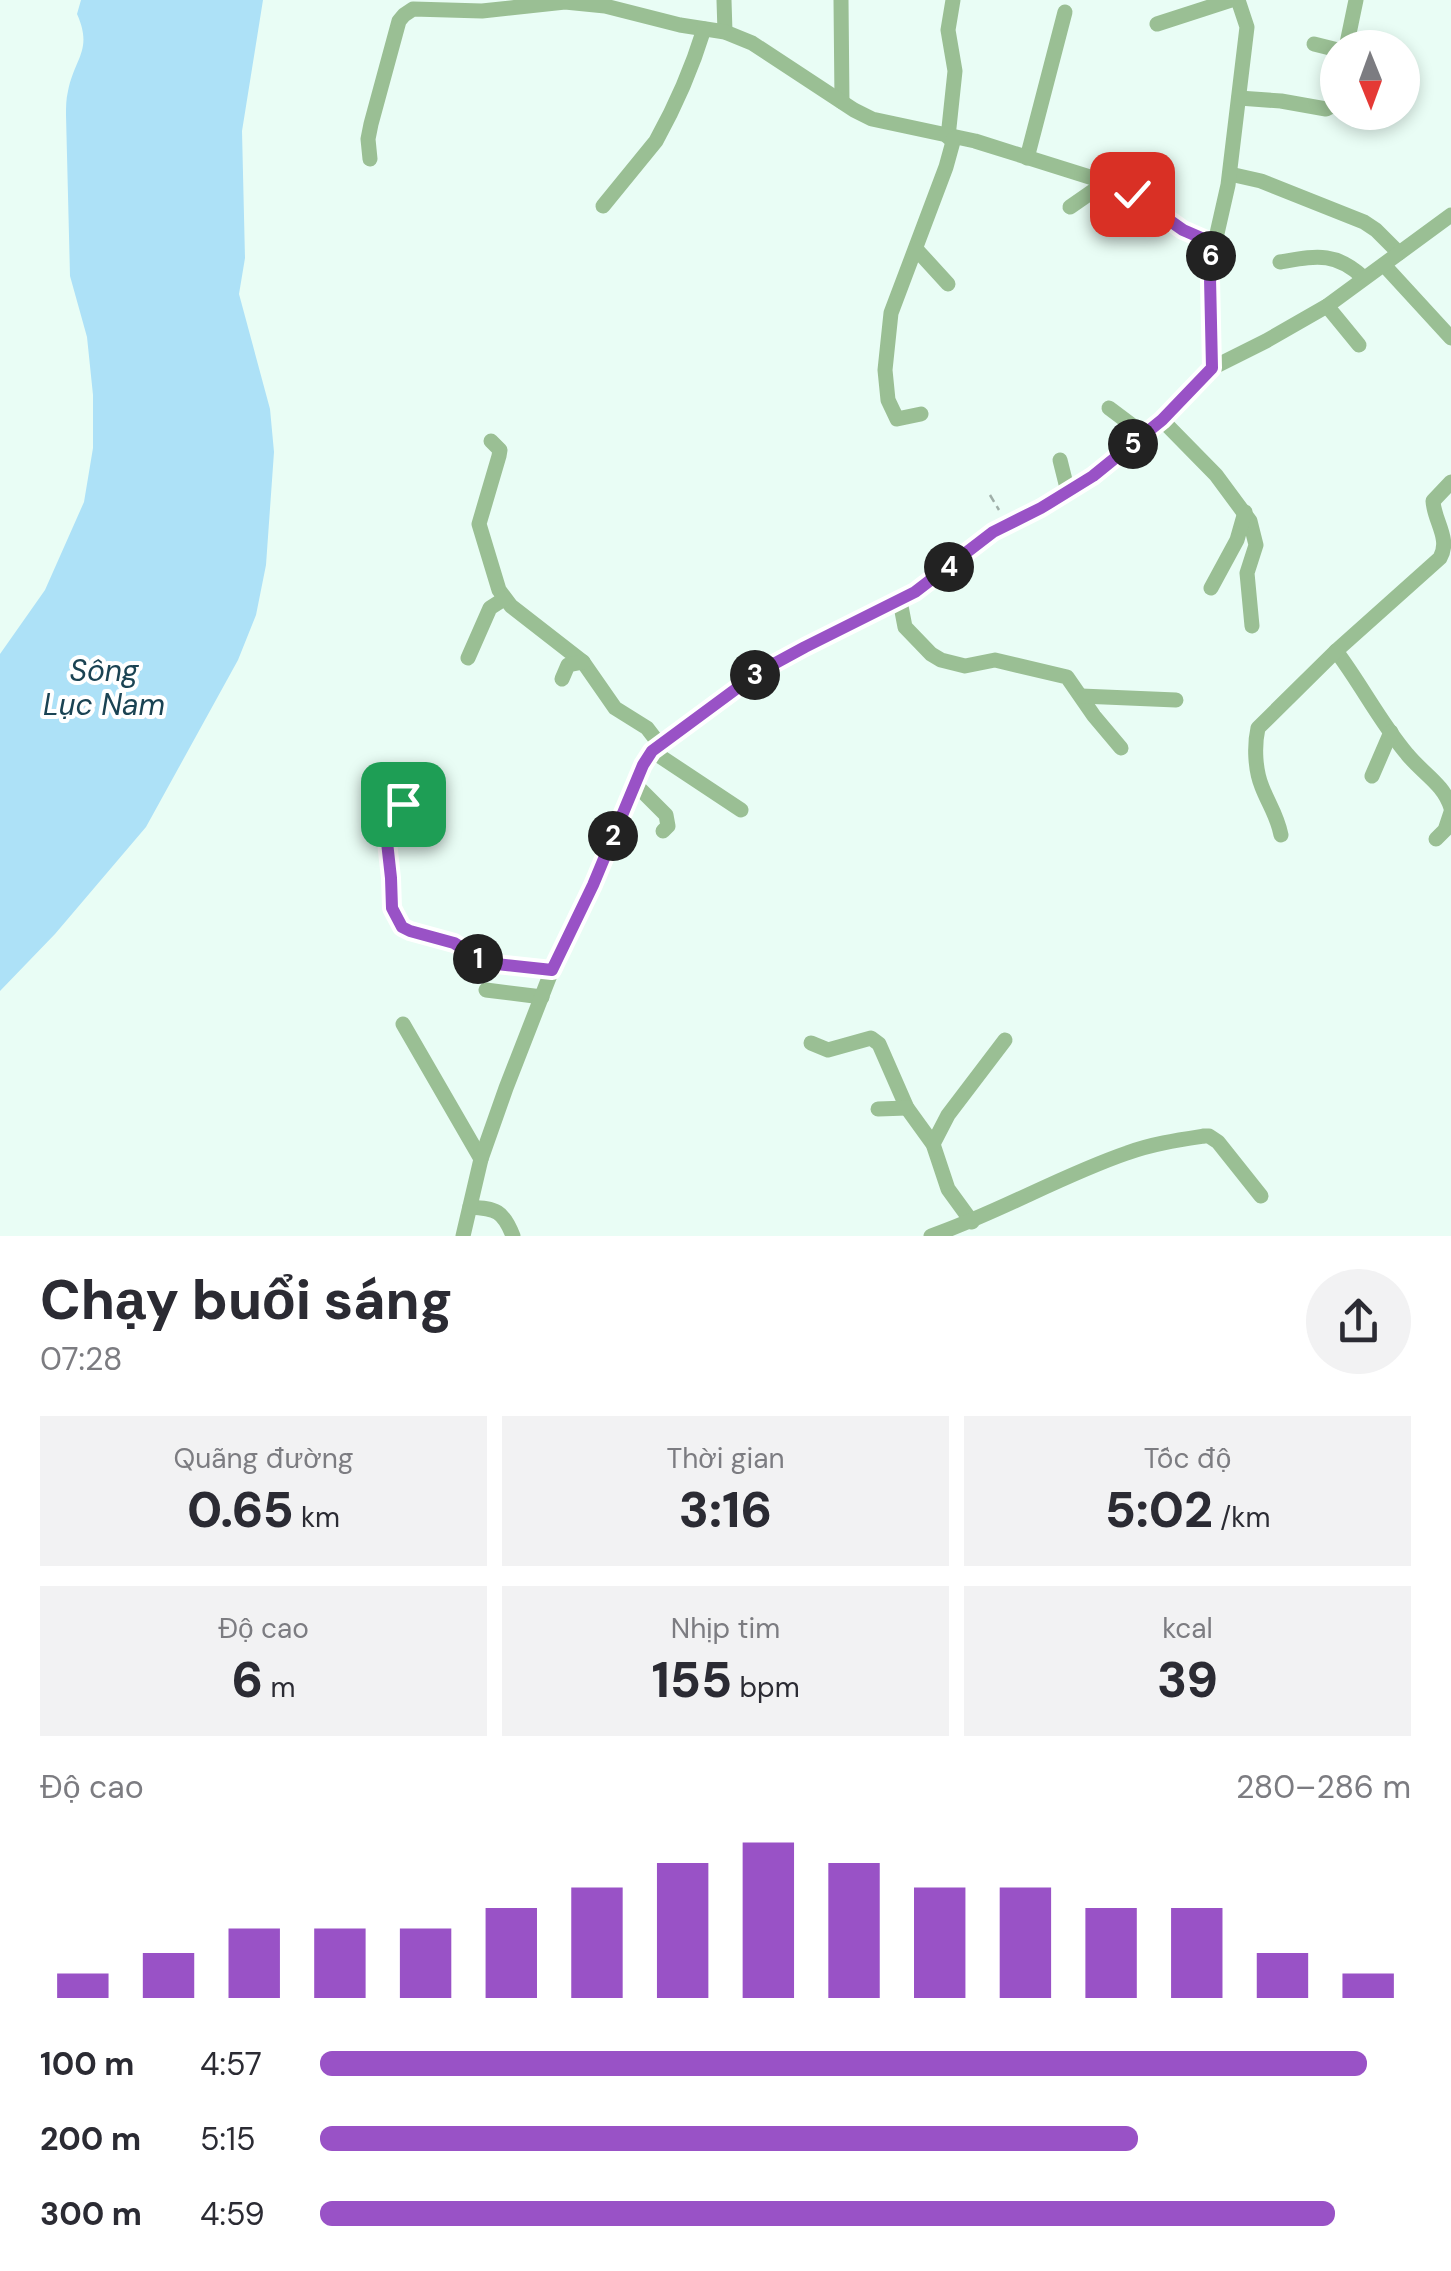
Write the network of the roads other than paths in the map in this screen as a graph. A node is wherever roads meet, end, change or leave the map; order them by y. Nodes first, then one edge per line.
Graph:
1 (724, 0) edge
2 (841, 0) edge
3 (953, 0) edge
4 (1234, 0) edge
5 (1356, 0) edge
6 (565, 1) edge
7 (487, 5) edge
8 (1066, 12) dead end
9 (1157, 24) dead end
10 (704, 29) junction
11 (1350, 30) edge
12 (724, 32) junction
13 (1314, 44) dead end
14 (1320, 46) edge
15 (1239, 98) junction
16 (842, 102) junction
17 (1320, 107) edge
18 (951, 137) junction
19 (1027, 158) junction
20 (370, 159) dead end
21 (1230, 174) junction
22 (1106, 182) junction
23 (603, 206) dead end
24 (1070, 207) dead end
25 (1450, 218) edge
26 (1213, 243) junction
27 (916, 249) junction
28 (1399, 253) junction
29 (1280, 262) dead end
30 (1384, 264) junction
31 (1364, 278) junction
32 (948, 284) dead end
33 (1327, 306) junction
34 (1451, 338) edge
35 (1359, 345) dead end
36 (1212, 368) junction
37 (1109, 408) dead end
38 (921, 414) dead end
39 (1162, 420) junction
40 (1145, 434) junction
41 (491, 441) dead end
42 (1060, 460) dead end
43 (1451, 482) edge
44 (1068, 492) junction
45 (1245, 512) junction
46 (1210, 588) dead end
47 (504, 599) junction
48 (900, 601) junction
49 (1252, 626) dead end
50 (1336, 651) junction
51 (468, 658) dead end
52 (583, 662) junction
53 (562, 679) dead end
54 (1080, 696) junction
55 (1176, 700) dead end
56 (1391, 732) junction
57 (656, 748) junction
58 (1121, 748) dead end
59 (1372, 776) dead end
60 (635, 784) junction
61 (432, 808) dead end
62 (741, 810) dead end
63 (1451, 810) edge
64 (663, 831) dead end
65 (1281, 835) dead end
66 (1436, 839) dead end
67 (552, 970) junction
68 (486, 990) dead end
69 (542, 997) junction
70 (403, 1024) dead end
71 (1006, 1040) dead end
72 (811, 1043) dead end
73 (878, 1108) dead end
74 (907, 1108) junction
75 (933, 1144) junction
76 (481, 1159) junction
77 (1261, 1196) dead end
78 (470, 1207) junction
79 (972, 1222) junction
80 (463, 1236) edge
81 (513, 1236) edge
82 (931, 1236) edge

1 - 12 street
2 - 16 street
3 - 18 street
4 - 9 street
4 - 15 street
5 - 11 street
6 - 7 street
6 - 10 street
7 - 20 street
8 - 19 street
10 - 12 street
10 - 23 street
12 - 16 street
13 - 14 street
15 - 17 street
15 - 21 street
16 - 18 street
18 - 19 street
18 - 27 street
19 - 22 street
21 - 26 street
21 - 28 street
22 - 24 street
22 - 26 street
25 - 28 street
26 - 36 street
27 - 32 street
27 - 38 street
28 - 30 street
29 - 31 street
30 - 31 street
30 - 34 street
31 - 33 street
33 - 35 street
33 - 36 street
36 - 39 street
37 - 40 street
39 - 40 street
39 - 45 street
40 - 44 street
41 - 47 street
42 - 44 street
43 - 50 street
44 - 48 street
45 - 46 street
45 - 49 street
47 - 51 street
47 - 52 street
48 - 54 street
48 - 57 street
50 - 56 street
50 - 65 street
52 - 53 street
52 - 57 street
54 - 55 street
54 - 58 street
56 - 59 street
56 - 63 street
57 - 60 street
57 - 62 street
60 - 64 street
60 - 67 street
61 - 67 street
63 - 66 street
67 - 69 street
68 - 69 street
69 - 76 street
70 - 76 street
71 - 75 street
72 - 74 street
73 - 74 street
74 - 75 street
75 - 79 street
76 - 78 street
77 - 79 street
78 - 80 street
78 - 81 street
79 - 82 street

